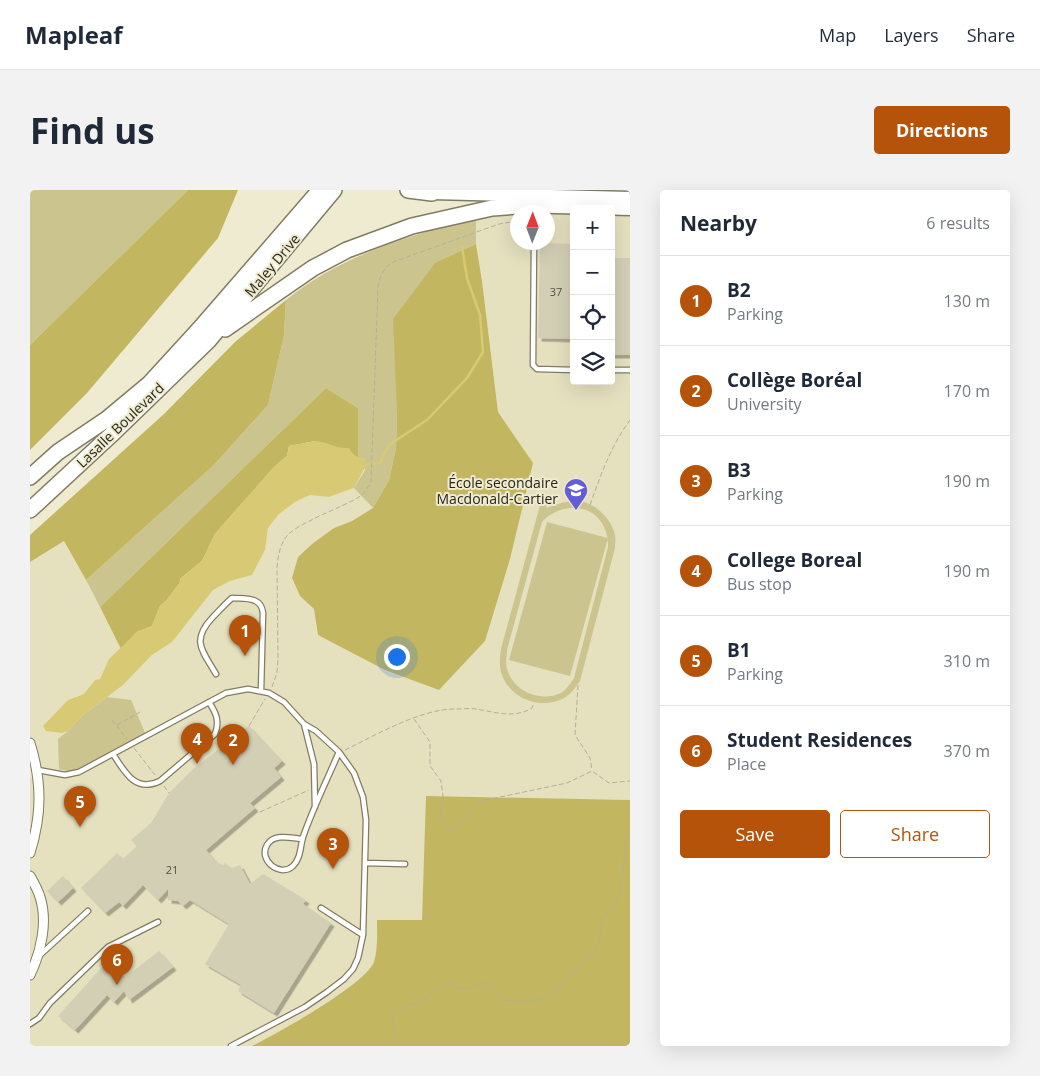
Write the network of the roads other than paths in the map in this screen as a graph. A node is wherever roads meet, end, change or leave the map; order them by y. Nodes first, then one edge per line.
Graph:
1 (315, 190) edge
2 (320, 190) edge
3 (334, 190) edge
4 (408, 190) edge
5 (432, 193) joint
6 (630, 198) edge
7 (555, 209) edge
8 (630, 209) edge
9 (302, 212) junction
10 (510, 212) edge
11 (534, 250) edge
12 (203, 325) joint
13 (209, 340) junction
14 (570, 370) edge
15 (615, 370) edge
16 (630, 370) edge
17 (30, 477) edge
18 (30, 510) edge
19 (216, 674) dead end
20 (261, 691) junction
21 (209, 702) junction
22 (304, 724) junction
23 (30, 743) edge
24 (339, 752) junction
25 (112, 754) junction
26 (38, 770) junction
27 (315, 809) junction
28 (302, 839) junction
29 (30, 853) edge
30 (365, 863) junction
31 (404, 864) dead end
32 (30, 876) edge
33 (321, 908) dead end
34 (88, 911) dead end
35 (158, 922) dead end
36 (363, 936) junction
37 (37, 958) junction
38 (30, 975) edge
39 (30, 1024) edge
40 (231, 1046) edge

1 - 9 highway
2 - 9 highway, Maley Drive
3 - 13 highway, Maley Drive
4 - 5 highway
5 - 6 main road
7 - 8 main road
9 - 12 highway, Maley Drive
10 - 13 highway
11 - 14 lane
12 - 17 highway, Lasalle Boulevard
13 - 18 highway, Lasalle Boulevard
15 - 16 lane
19 - 20 lane
20 - 21 lane
20 - 22 lane
21 - 25 lane
21 - 25 lane
22 - 24 lane
22 - 27 lane
23 - 26 street
24 - 27 lane
24 - 30 lane
25 - 26 lane
26 - 29 street
27 - 28 lane
28 - 28 lane
30 - 31 lane
30 - 36 lane
32 - 37 street
33 - 36 lane
34 - 37 lane
35 - 39 lane
36 - 40 lane
37 - 38 street

